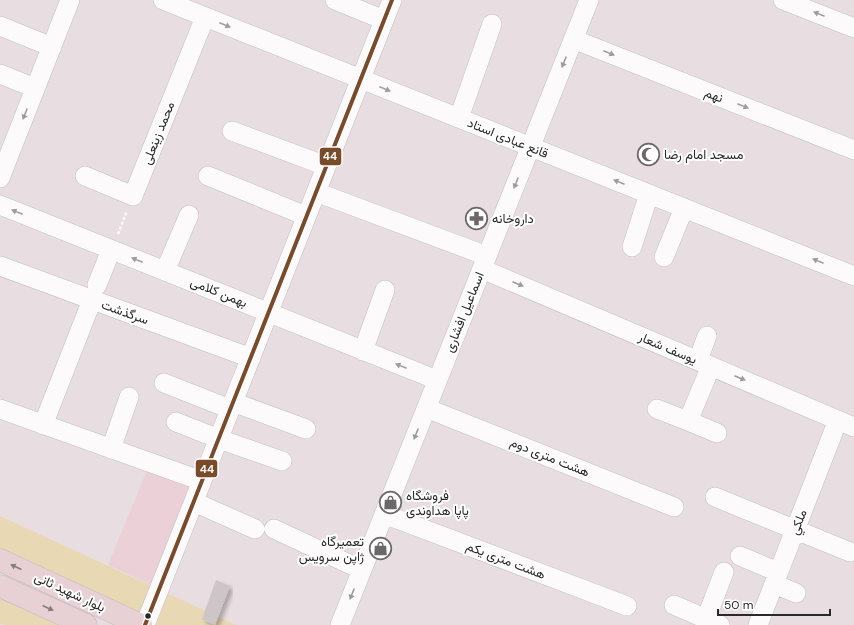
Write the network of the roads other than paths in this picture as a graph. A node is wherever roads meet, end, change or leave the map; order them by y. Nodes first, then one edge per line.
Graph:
1 (70, 0) edge
2 (163, 0) edge
3 (335, 0) edge
4 (392, 0) edge
5 (589, 0) edge
6 (784, 0) edge
7 (206, 17) junction
8 (384, 20) junction
9 (492, 24) dead end
10 (0, 26) edge
11 (854, 28) edge
12 (573, 39) junction
13 (52, 47) junction
14 (0, 74) edge
15 (360, 79) junction
16 (35, 88) junction
17 (459, 118) junction
18 (232, 131) dead end
19 (530, 147) junction
20 (854, 150) edge
21 (326, 166) junction
22 (85, 176) dead end
23 (208, 176) dead end
24 (0, 178) edge
25 (316, 192) junction
26 (649, 194) junction
27 (0, 205) edge
28 (684, 208) junction
29 (189, 215) dead end
30 (306, 216) junction
31 (632, 247) dead end
32 (112, 250) junction
33 (664, 257) dead end
34 (484, 262) junction
35 (0, 266) edge
36 (165, 271) junction
37 (854, 276) edge
38 (385, 290) dead end
39 (95, 293) junction
40 (269, 312) junction
41 (707, 336) dead end
42 (363, 350) junction
43 (251, 358) junction
44 (704, 363) junction
45 (437, 380) junction
46 (164, 383) dead end
47 (130, 397) dead end
48 (232, 406) junction
49 (426, 408) junction
50 (0, 409) edge
51 (657, 409) dead end
52 (688, 421) junction
53 (176, 422) dead end
54 (846, 423) edge
55 (43, 425) junction
56 (306, 429) dead end
57 (716, 433) dead end
58 (219, 439) junction
59 (112, 449) junction
60 (282, 461) dead end
61 (202, 481) junction
62 (715, 498) dead end
63 (194, 502) junction
64 (674, 507) dead end
65 (384, 514) junction
66 (795, 530) junction
67 (850, 552) dead end
68 (740, 556) dead end
69 (0, 560) edge
70 (362, 570) junction
71 (724, 572) dead end
72 (776, 578) junction
73 (0, 586) edge
74 (796, 593) dead end
75 (674, 605) dead end
76 (627, 606) dead end
77 (708, 622) edge
78 (86, 625) edge
79 (141, 625) edge
80 (146, 625) edge
81 (340, 625) edge
82 (758, 625) edge

1 - 13 street
2 - 7 street, قانع عبادی استاد
3 - 8 street
4 - 8 street
5 - 12 street, اسماعیل افشاری
11 -> 6 street
7 -> 15 street, قانع عبادی استاد
7 - 22 street, محمد زینعلی
8 - 15 street
9 - 17 street
10 - 13 street
12 -> 19 street, اسماعیل افشاری
12 -> 20 street, نهم
13 - 16 street
14 - 16 street
15 -> 17 street, قانع عبادی استاد
15 - 21 street
16 -> 24 street
17 - 19 street, قانع عبادی استاد
18 - 21 street
26 -> 19 street, قانع عبادی استاد
19 -> 34 street, اسماعیل افشاری
21 - 25 street
23 - 30 street
25 - 30 street
25 - 34 street, یوسف شعار
26 - 28 street, قانع عبادی استاد
26 - 31 street
32 -> 27 street, بهمن کلامی
28 - 33 street
37 -> 28 street, قانع عبادی استاد
29 - 36 street
30 - 40 street
36 -> 32 street, بهمن کلامی
32 - 39 street
34 -> 44 street, یوسف شعار
34 - 45 street, اسماعیل افشاری
35 - 39 street, سرگذشت
36 - 40 street, بهمن کلامی
38 - 42 street
39 - 43 street, سرگذشت
39 - 55 street
40 - 42 street, بهمن کلامی
40 - 43 street
41 - 44 street
45 -> 42 street, بهمن کلامی
43 - 48 street
44 - 52 street
44 -> 54 street, یوسف شعار
45 - 49 street, اسماعیل افشاری
46 - 48 street
47 - 59 street
48 - 56 street
48 - 58 street
49 - 64 street, هشت متری دوم
49 -> 65 street, اسماعیل افشاری
50 - 55 street
51 - 52 street
52 - 57 street
53 - 58 street
54 - 66 street, ملکي
55 - 59 street
58 - 60 street
58 - 61 street
59 - 61 street
61 - 63 street
62 - 66 street
63 - 70 street
63 - 80 street
65 - 70 street, اسماعیل افشاری
65 - 76 street, هشت متری یکم
66 - 67 street
66 - 72 street, ملکي
68 - 72 street
79 -> 69 main road, بلوار شهید ثانی
70 -> 81 street, اسماعیل افشاری
71 - 77 street
72 - 74 street
72 - 82 street, ملکي
73 -> 78 main road, بلوار شهید ثانی
75 - 77 street

